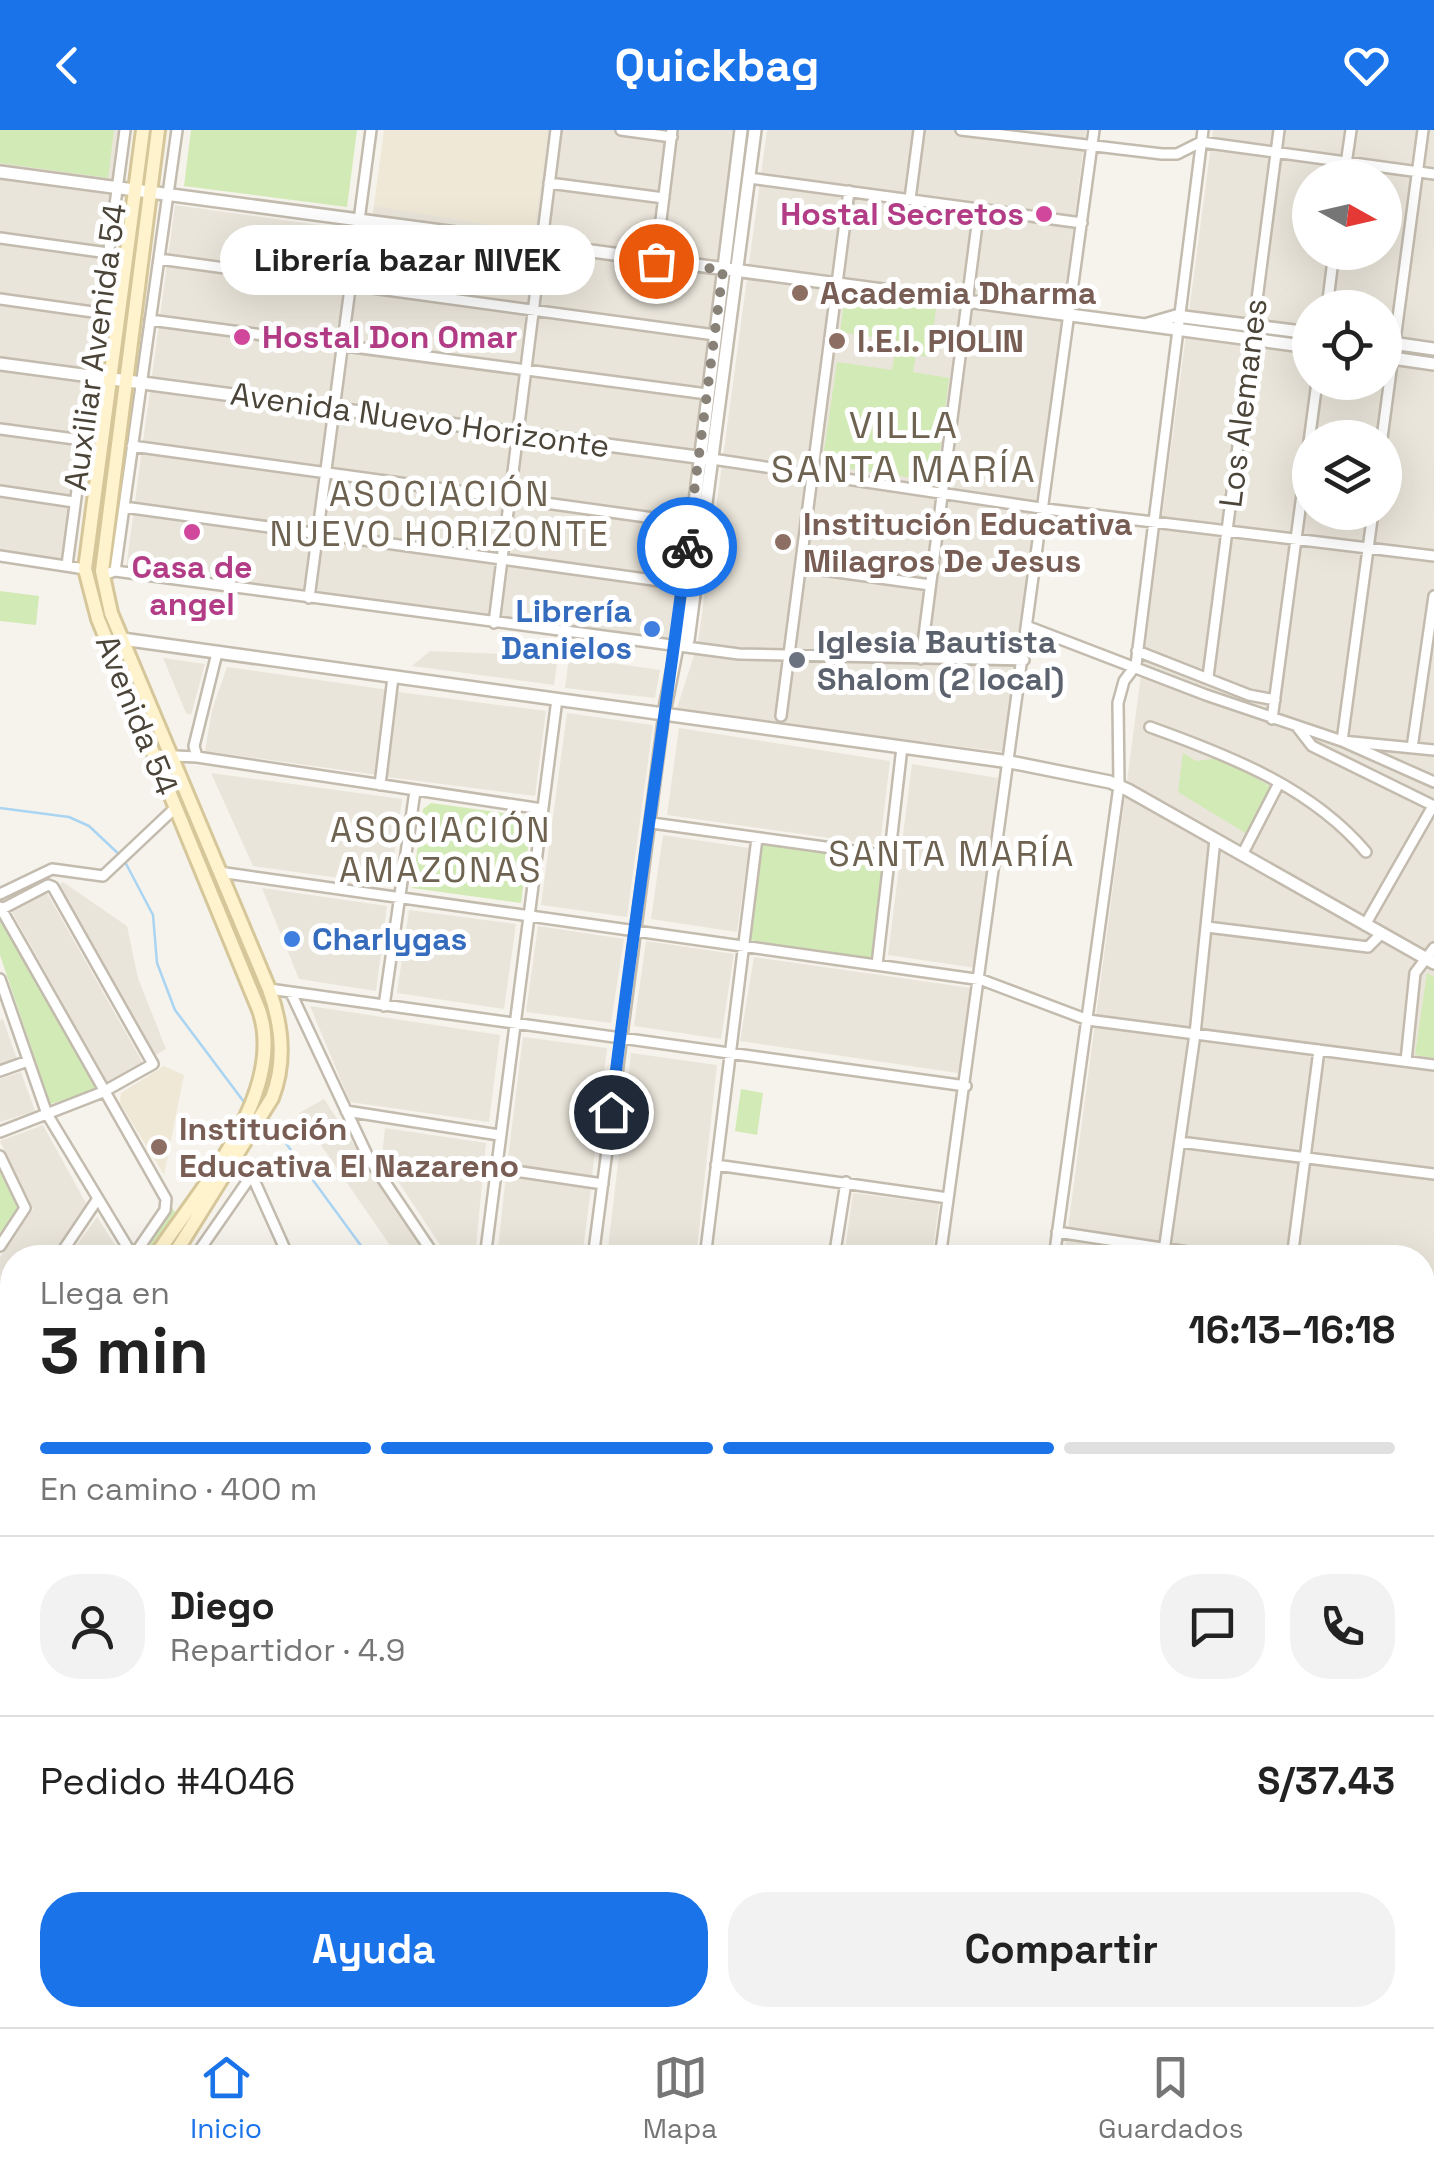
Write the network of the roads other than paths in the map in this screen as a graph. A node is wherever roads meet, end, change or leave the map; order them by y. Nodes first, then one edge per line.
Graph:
1 (125, 130) edge
2 (142, 130) edge
3 (158, 130) edge
4 (177, 130) edge
5 (371, 130) edge
6 (556, 130) edge
7 (621, 130) edge
8 (742, 130) edge
9 (755, 130) edge
10 (919, 130) edge
11 (961, 130) edge
12 (1094, 130) edge
13 (1203, 130) edge
14 (1279, 130) edge
15 (1351, 130) edge
16 (1422, 130) edge
17 (672, 133) edge
18 (1201, 142) junction
19 (1092, 148) junction
20 (1276, 152) junction
21 (1327, 160) edge
22 (1346, 160) edge
23 (1402, 170) edge
24 (0, 172) edge
25 (1418, 172) junction
26 (1434, 174) edge
27 (749, 178) junction
28 (549, 184) junction
29 (117, 190) junction
30 (850, 190) junction
31 (134, 192) junction
32 (150, 194) junction
33 (168, 196) junction
34 (664, 198) junction
35 (910, 199) junction
36 (980, 210) junction
37 (358, 220) junction
38 (1082, 223) junction
39 (0, 238) edge
40 (540, 245) junction
41 (108, 253) junction
42 (159, 259) junction
43 (656, 261) junction
44 (723, 270) junction
45 (737, 272) junction
46 (838, 285) junction
47 (350, 286) junction
48 (1399, 290) edge
49 (0, 299) edge
50 (968, 303) junction
51 (532, 309) junction
52 (100, 313) junction
53 (1176, 316) junction
54 (1070, 317) junction
55 (150, 320) junction
56 (1141, 326) junction
57 (1252, 326) junction
58 (1175, 331) junction
59 (1292, 331) edge
60 (715, 335) junction
61 (1250, 340) junction
62 (342, 344) junction
63 (1402, 345) edge
64 (1292, 346) edge
65 (1434, 349) edge
66 (1402, 359) edge
67 (0, 364) edge
68 (1434, 364) edge
69 (524, 369) junction
70 (91, 376) junction
71 (108, 379) junction
72 (124, 381) junction
73 (141, 383) junction
74 (707, 394) junction
75 (1315, 400) edge
76 (332, 408) junction
77 (0, 429) edge
78 (517, 433) junction
79 (82, 440) junction
80 (132, 446) junction
81 (705, 458) junction
82 (812, 472) junction
83 (326, 474) junction
84 (943, 490) junction
85 (0, 491) edge
86 (510, 498) junction
87 (74, 502) junction
88 (1044, 506) junction
89 (124, 508) junction
90 (1152, 521) junction
91 (690, 523) junction
92 (1227, 529) junction
93 (1371, 530) edge
94 (318, 534) junction
95 (1296, 537) junction
96 (1369, 548) junction
97 (0, 556) edge
98 (1434, 556) edge
99 (502, 559) junction
100 (67, 565) junction
101 (800, 567) junction
102 (85, 568) junction
103 (109, 573) junction
104 (682, 584) junction
105 (930, 585) junction
106 (1434, 596) edge
107 (310, 598) junction
108 (494, 623) junction
109 (1028, 627) junction
110 (122, 639) junction
111 (677, 648) junction
112 (1138, 651) junction
113 (217, 653) junction
114 (789, 656) junction
115 (921, 658) junction
116 (1024, 660) junction
117 (1136, 665) junction
118 (394, 677) junction
119 (1208, 677) junction
120 (556, 699) junction
121 (1275, 700) junction
122 (664, 714) junction
123 (781, 716) dead end
124 (1272, 720) junction
125 (1150, 726) dead end
126 (1298, 728) junction
127 (1342, 741) junction
128 (902, 747) junction
129 (1412, 748) junction
130 (1434, 750) edge
131 (170, 754) junction
132 (153, 755) junction
133 (198, 758) junction
134 (1010, 762) junction
135 (1434, 782) edge
136 (380, 785) junction
137 (1278, 785) junction
138 (1119, 786) junction
139 (415, 791) junction
140 (1434, 806) edge
141 (175, 808) junction
142 (542, 810) junction
143 (652, 823) junction
144 (757, 838) junction
145 (1215, 839) junction
146 (1366, 852) dead end
147 (1242, 855) junction
148 (890, 856) junction
149 (219, 872) junction
150 (0, 894) edge
151 (400, 898) junction
152 (1, 908) edge
153 (528, 914) junction
154 (1365, 925) junction
155 (1207, 927) junction
156 (636, 929) junction
157 (1381, 934) junction
158 (745, 945) junction
159 (1432, 957) edge
160 (877, 965) junction
161 (0, 979) edge
162 (982, 980) junction
163 (269, 989) junction
164 (291, 993) junction
165 (384, 1006) junction
166 (5, 1011) edge
167 (1088, 1020) junction
168 (512, 1023) junction
169 (1194, 1034) junction
170 (620, 1038) junction
171 (1320, 1050) junction
172 (728, 1054) junction
173 (28, 1061) junction
174 (1406, 1061) junction
175 (1434, 1065) edge
176 (0, 1071) edge
177 (966, 1086) junction
178 (103, 1092) junction
179 (346, 1111) junction
180 (48, 1114) junction
181 (0, 1132) edge
182 (499, 1136) junction
183 (1180, 1142) junction
184 (0, 1156) edge
185 (238, 1158) junction
186 (1306, 1158) junction
187 (716, 1165) junction
188 (495, 1168) junction
189 (1434, 1174) edge
190 (250, 1176) junction
191 (846, 1182) junction
192 (603, 1184) junction
193 (948, 1198) junction
194 (98, 1200) junction
195 (1058, 1232) junction
196 (1, 1245) edge
197 (67, 1245) edge
198 (126, 1245) edge
199 (141, 1245) edge
200 (162, 1245) edge
201 (181, 1245) edge
202 (203, 1245) edge
203 (283, 1245) edge
204 (427, 1245) edge
205 (486, 1245) edge
206 (595, 1245) edge
207 (707, 1245) edge
208 (836, 1245) edge
209 (942, 1245) edge
210 (1056, 1245) edge
211 (1124, 1245) edge
212 (1165, 1245) edge
213 (1294, 1245) edge

1 - 29 street, Auxiliar Avenida 54
2 - 31 main road, Avenida 54
3 - 32 main road, Avenida 54
4 - 33 street
5 - 37 street
6 - 28 street
7 - 17 street
8 - 44 street
9 - 27 street
10 - 35 street
11 - 19 street
12 - 19 street
13 - 18 street
14 - 20 street, Los Alemanes
15 - 22 street
16 - 25 street
17 - 34 street
18 - 19 street
18 - 20 street
18 - 53 street
19 - 38 street
20 - 21 street
20 - 57 street, Los Alemanes
23 - 25 street
24 - 29 street
25 - 26 street
25 - 48 street
27 - 30 street
27 - 45 street
28 - 34 street
28 - 40 street
29 - 31 street
29 - 41 street, Auxiliar Avenida 54
30 - 35 street
30 - 46 street
31 - 32 street
31 - 71 main road, Avenida 54
32 - 33 street
32 - 72 main road, Avenida 54
33 - 37 street
33 - 42 street
34 - 43 street
35 - 36 street
36 - 38 street
36 - 50 street
37 - 40 street
37 - 47 street
38 - 54 street
39 - 41 street
40 - 43 street
40 - 51 street
41 - 52 street, Auxiliar Avenida 54
42 - 47 street
42 - 55 street
43 - 44 street
44 - 45 street
44 - 60 street
45 - 46 street
45 - 81 street
46 - 50 street
46 - 82 street
47 - 51 street
47 - 62 street
49 - 52 street
50 - 54 street
50 - 84 street
51 - 60 street
51 - 69 street
52 - 70 street, Auxiliar Avenida 54
53 - 56 street
53 - 57 street
53 - 58 street
54 - 56 street
54 - 88 street
55 - 62 street
55 - 73 street
56 - 58 street
57 - 59 street
57 - 61 street, Los Alemanes
58 - 61 street
58 - 90 street
60 - 74 street
61 - 64 street
61 - 92 street, Los Alemanes
62 - 69 street
62 - 76 street
63 - 65 street
66 - 68 street
67 - 70 street
69 - 74 street
69 - 78 street
70 - 71 street, Avenida Nuevo Horizonte
70 - 79 street, Auxiliar Avenida 54
71 - 72 street, Avenida Nuevo Horizonte
71 - 102 main road, Avenida 54
72 - 73 street, Avenida Nuevo Horizonte
72 - 103 main road, Avenida 54
73 - 76 street, Avenida Nuevo Horizonte
73 - 80 street
74 - 81 street
75 - 95 street
76 - 78 street, Avenida Nuevo Horizonte
76 - 83 street
77 - 79 street
78 - 81 street, Avenida Nuevo Horizonte
78 - 86 street
79 - 87 street, Auxiliar Avenida 54
80 - 83 street
80 - 89 street
81 - 82 street
81 - 91 street
81 - 111 street
82 - 84 street
82 - 101 street
83 - 86 street
83 - 94 street
84 - 88 street
84 - 105 street
85 - 87 street
86 - 91 street
86 - 99 street
87 - 100 street, Auxiliar Avenida 54
88 - 90 street
88 - 109 street
89 - 94 street
89 - 103 street
90 - 92 street
90 - 112 street
91 - 104 street
92 - 95 street
92 - 119 street, Los Alemanes
93 - 96 street
94 - 99 street
94 - 107 street
95 - 96 street
95 - 121 street
96 - 98 street
96 - 127 street
97 - 100 street
99 - 104 street
99 - 108 street
100 - 102 street
101 - 105 street
101 - 114 street
102 - 132 main road, Avenida 54
103 - 107 street
103 - 110 main road, Avenida 54
104 - 111 street
105 - 115 street
106 - 129 street
107 - 108 street
108 - 111 street
109 - 116 street
109 - 117 street
110 - 113 street
110 - 131 main road, Avenida 54
111 - 114 street
111 - 122 street
112 - 117 street
112 - 119 street
113 - 118 street
113 - 133 street
114 - 115 street
114 - 123 street
115 - 116 street
116 - 134 street
117 - 124 street
117 - 138 street
118 - 120 street
118 - 136 street
119 - 121 street
120 - 122 street
120 - 142 street
121 - 124 street
122 - 128 street
122 - 143 street
124 - 126 street
125 - 137 street
126 - 127 street
126 - 140 street
127 - 129 street
127 - 135 street
128 - 134 street
128 - 148 street
129 - 130 street
131 - 132 street
131 - 133 street
131 - 149 main road, Avenida 54
132 - 141 main road, Avenida 54
133 - 136 street
134 - 138 street
134 - 162 street
136 - 139 street
137 - 146 street
137 - 147 street
138 - 145 street
138 - 167 street
139 - 142 street
139 - 151 street
140 - 154 street
141 - 150 street
141 - 200 main road, Avenida 54
142 - 153 street
143 - 144 street
143 - 156 street
144 - 148 street
144 - 158 street
145 - 147 street
145 - 155 street
147 - 154 street
148 - 160 street
149 - 151 street
149 - 163 main road, Avenida 54
151 - 153 street
151 - 165 street
152 - 178 street
152 - 178 street
153 - 156 street
153 - 168 street
154 - 157 street
155 - 157 street
155 - 169 street
156 - 158 street
156 - 170 street
157 - 159 street
158 - 160 street
158 - 172 street
159 - 174 street
160 - 162 street
161 - 166 street
162 - 167 street
162 - 177 street
163 - 164 street
163 - 185 main road, Avenida 54
164 - 165 street
164 - 179 street
165 - 168 street
166 - 173 street
167 - 169 street
167 - 195 street
168 - 170 street
168 - 182 street
169 - 171 street
169 - 183 street
170 - 172 street
170 - 192 street
171 - 174 street
171 - 186 street
172 - 177 street
172 - 187 street
173 - 176 street
173 - 180 street
174 - 175 street
177 - 193 street
178 - 180 street
178 - 199 street
179 - 182 street
179 - 204 street
180 - 181 street
180 - 194 street
182 - 188 street
183 - 186 street
183 - 212 street
184 - 196 street
185 - 190 street
185 - 201 main road, Avenida 54
186 - 189 street
186 - 213 street
187 - 191 street
187 - 207 street
188 - 192 street
188 - 205 street
190 - 202 street
190 - 203 street
191 - 193 street
191 - 208 street
192 - 206 street
193 - 209 street
194 - 197 street
194 - 198 street
195 - 210 street
195 - 211 street

